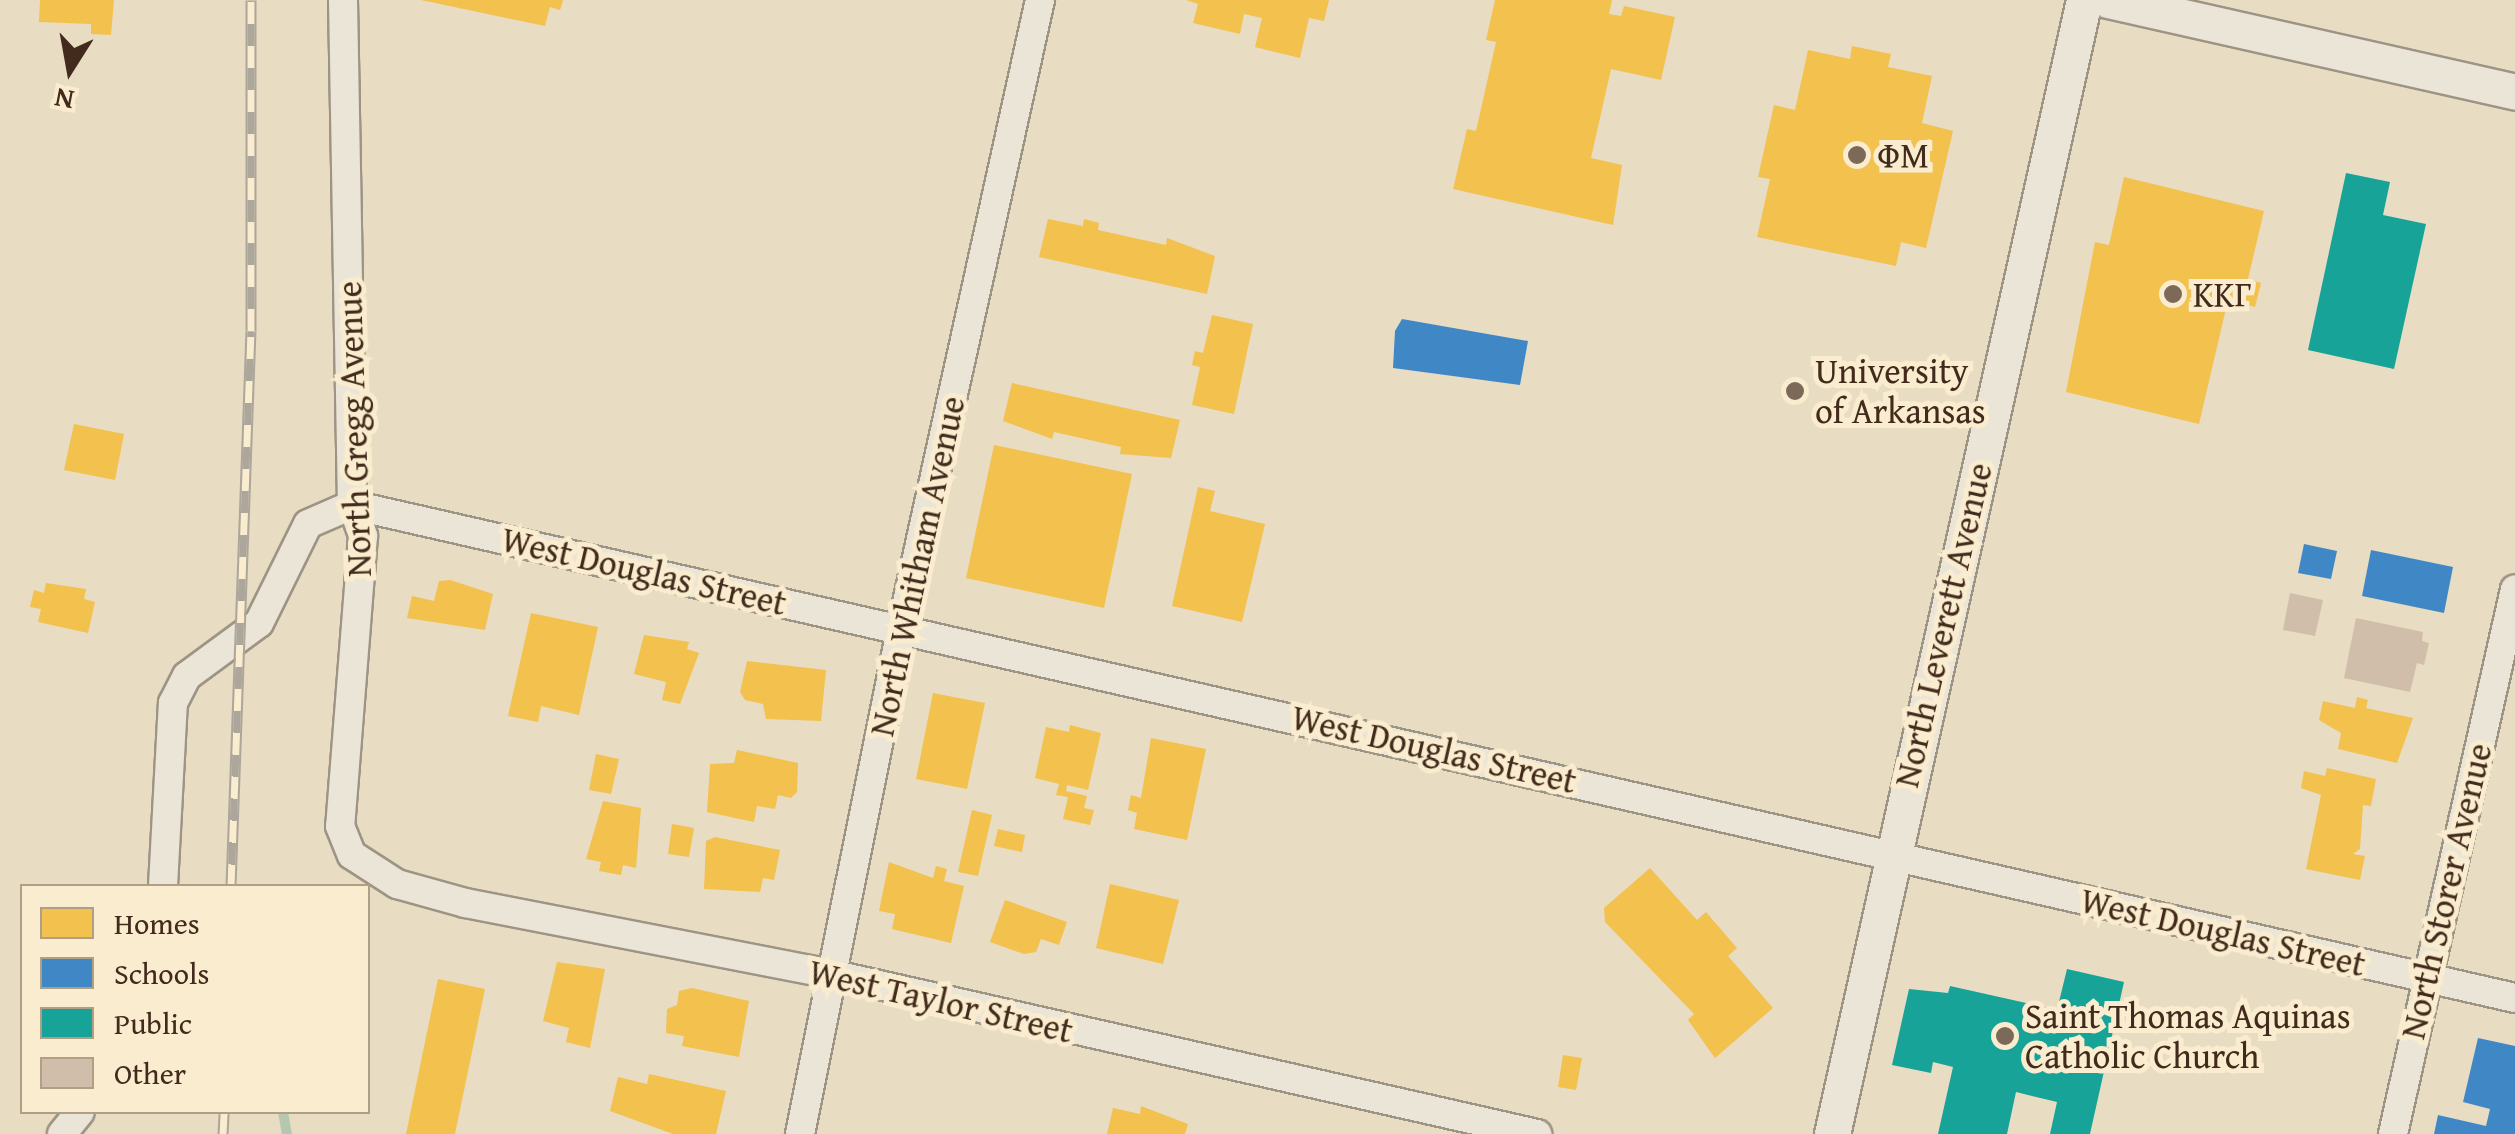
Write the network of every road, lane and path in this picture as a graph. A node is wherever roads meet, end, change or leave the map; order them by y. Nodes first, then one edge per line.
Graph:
1 (343, 0) edge
2 (1040, 0) edge
3 (2084, 0) edge
4 (2108, 0) edge
5 (2515, 92) edge
6 (352, 505) junction
7 (2515, 589) edge
8 (901, 630) junction
9 (352, 854) joint
10 (1891, 858) junction
11 (163, 884) edge
12 (834, 975) junction
13 (2426, 978) junction
14 (2515, 998) edge
15 (78, 1114) edge
16 (62, 1134) edge
17 (800, 1134) edge
18 (1537, 1134) edge
19 (1832, 1134) edge
20 (2393, 1134) edge

1 - 6 street, North Gregg Avenue
2 - 8 street, North Whitham Avenue
3 - 10 street, North Leverett Avenue
4 - 5 street
6 - 8 street, West Douglas Street
6 - 9 street, North Gregg Avenue
6 - 11 street
7 - 13 street, North Storer Avenue
8 - 10 street, West Douglas Street
8 - 12 street, North Whitham Avenue
9 - 12 street, West Taylor Street
10 - 13 street, West Douglas Street
10 - 19 street, North Leverett Avenue
12 - 17 street, North Whitham Avenue
12 - 18 street, West Taylor Street
13 - 14 street, West Douglas Street
13 - 20 street, North Storer Avenue
15 - 16 street

